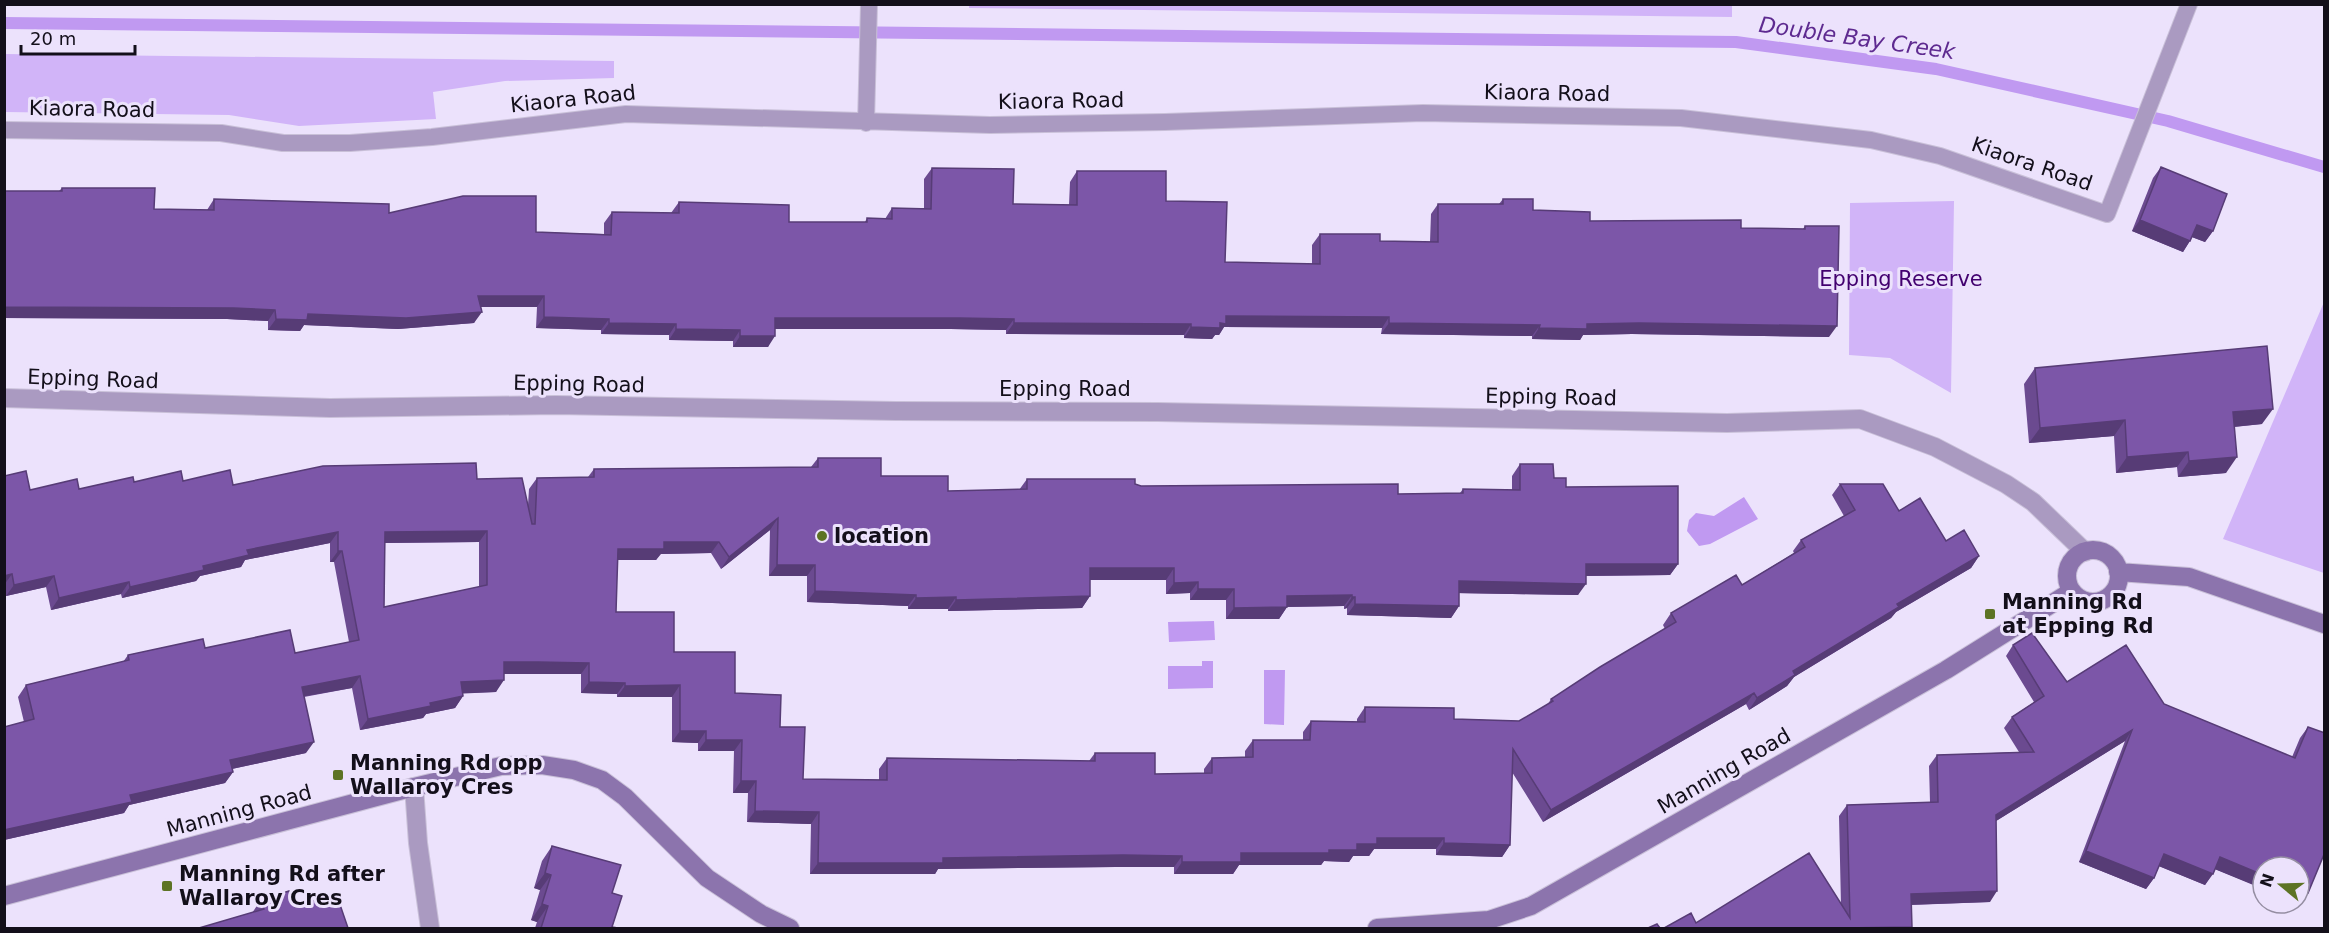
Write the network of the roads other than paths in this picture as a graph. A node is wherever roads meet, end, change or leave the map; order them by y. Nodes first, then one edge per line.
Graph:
1 (869, 4) edge
2 (2189, 4) edge
3 (866, 123) junction
4 (4, 130) edge
5 (4, 398) edge
6 (2085, 552) junction
7 (2118, 572) junction
8 (2072, 591) junction
9 (2325, 624) edge
10 (414, 787) junction
11 (4, 896) edge
12 (430, 928) edge
13 (790, 928) edge
14 (1377, 928) edge

1 - 3 lane
2 - 3 lane, Kiaora Road
3 - 4 lane, Kiaora Road
5 - 6 street, Epping Road
6 - 7 street
6 - 8 street
7 - 8 street
7 - 9 street
8 - 14 street, Manning Road
10 - 11 street, Manning Road
10 - 12 street
10 - 13 street, Manning Road

